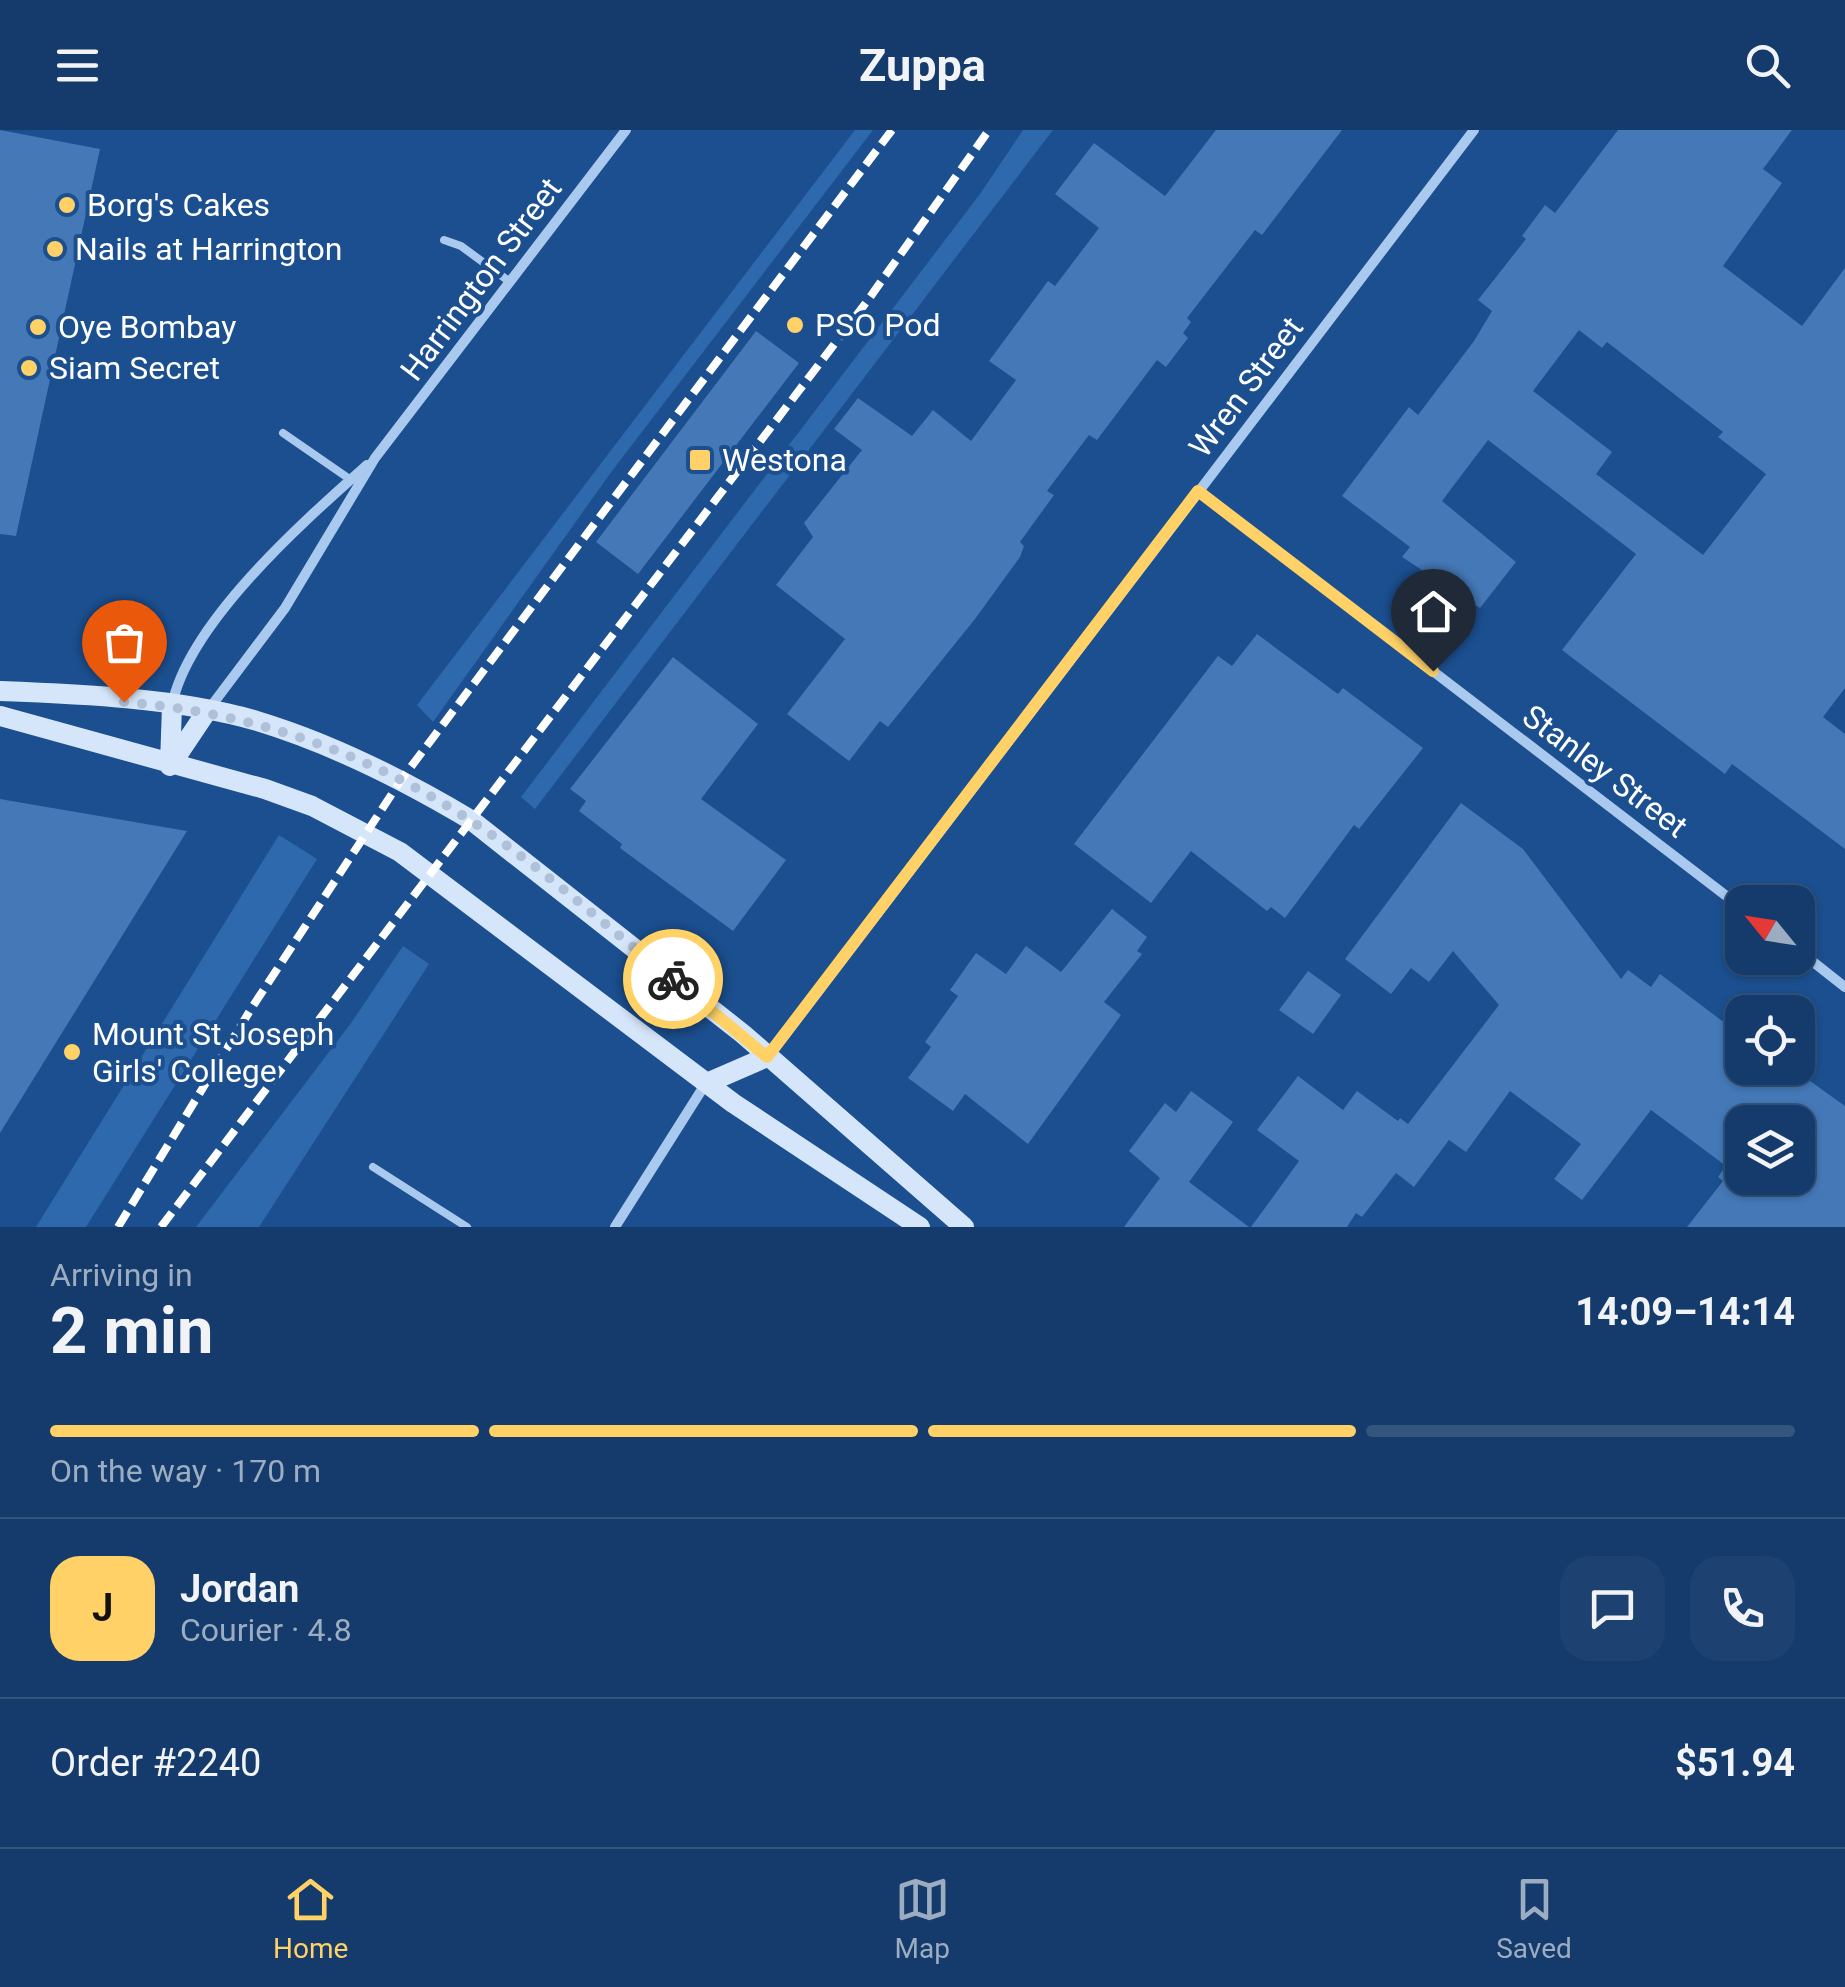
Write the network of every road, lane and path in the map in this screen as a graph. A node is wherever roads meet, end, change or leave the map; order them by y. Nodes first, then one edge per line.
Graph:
1 (626, 130) edge
2 (1474, 130) edge
3 (444, 240) dead end
4 (510, 282) junction
5 (283, 433) dead end
6 (356, 481) junction
7 (1198, 491) junction
8 (0, 691) edge
9 (172, 706) junction
10 (207, 711) junction
11 (0, 716) edge
12 (170, 766) junction
13 (1725, 895) edge
14 (1815, 963) edge
15 (1845, 986) edge
16 (767, 1057) junction
17 (707, 1082) junction
18 (373, 1167) dead end
19 (467, 1227) edge
20 (615, 1227) edge
21 (920, 1227) edge
22 (964, 1227) edge

1 - 4 street, Harrington Street
2 - 7 street, Wren Street
3 - 4 lane
4 - 6 street, Harrington Street
5 - 6 lane
6 - 9 street, Harrington Street
6 - 10 street, Harrington Street
7 - 13 street, Stanley Street
7 - 16 street, Wren Street
8 - 9 main road
9 - 10 main road
9 - 12 main road
10 - 12 main road
10 - 16 main road
11 - 12 main road
12 - 17 main road
14 - 15 street
16 - 17 main road
16 - 22 main road
17 - 20 street
17 - 21 main road
18 - 19 lane

